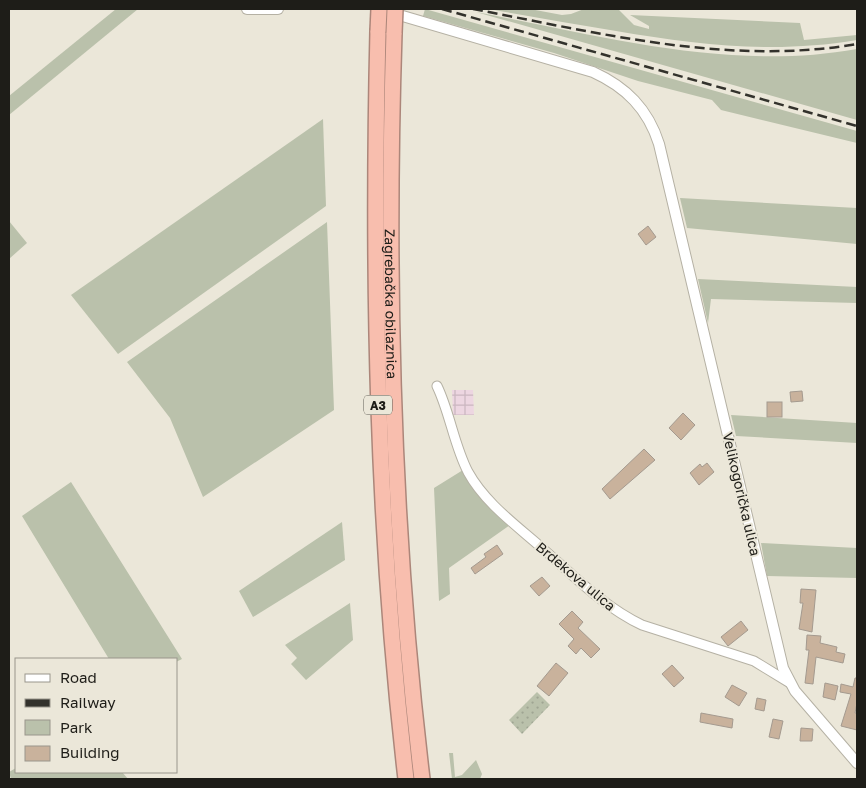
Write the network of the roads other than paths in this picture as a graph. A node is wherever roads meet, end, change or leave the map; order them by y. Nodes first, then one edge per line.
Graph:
1 (246, 9) edge
2 (278, 9) edge
3 (378, 9) edge
4 (395, 9) edge
5 (437, 386) dead end
6 (790, 683) junction
7 (857, 763) edge
8 (406, 779) edge
9 (422, 779) edge

1 - 2 street
3 - 6 street, Velikogorička ulica
3 - 8 highway, Zagrebačka obilaznica / A3, bridge
4 - 9 highway, Zagrebačka obilaznica / A3, bridge
5 - 6 street, Brdekova ulica
6 - 7 street, Velikogorička ulica

